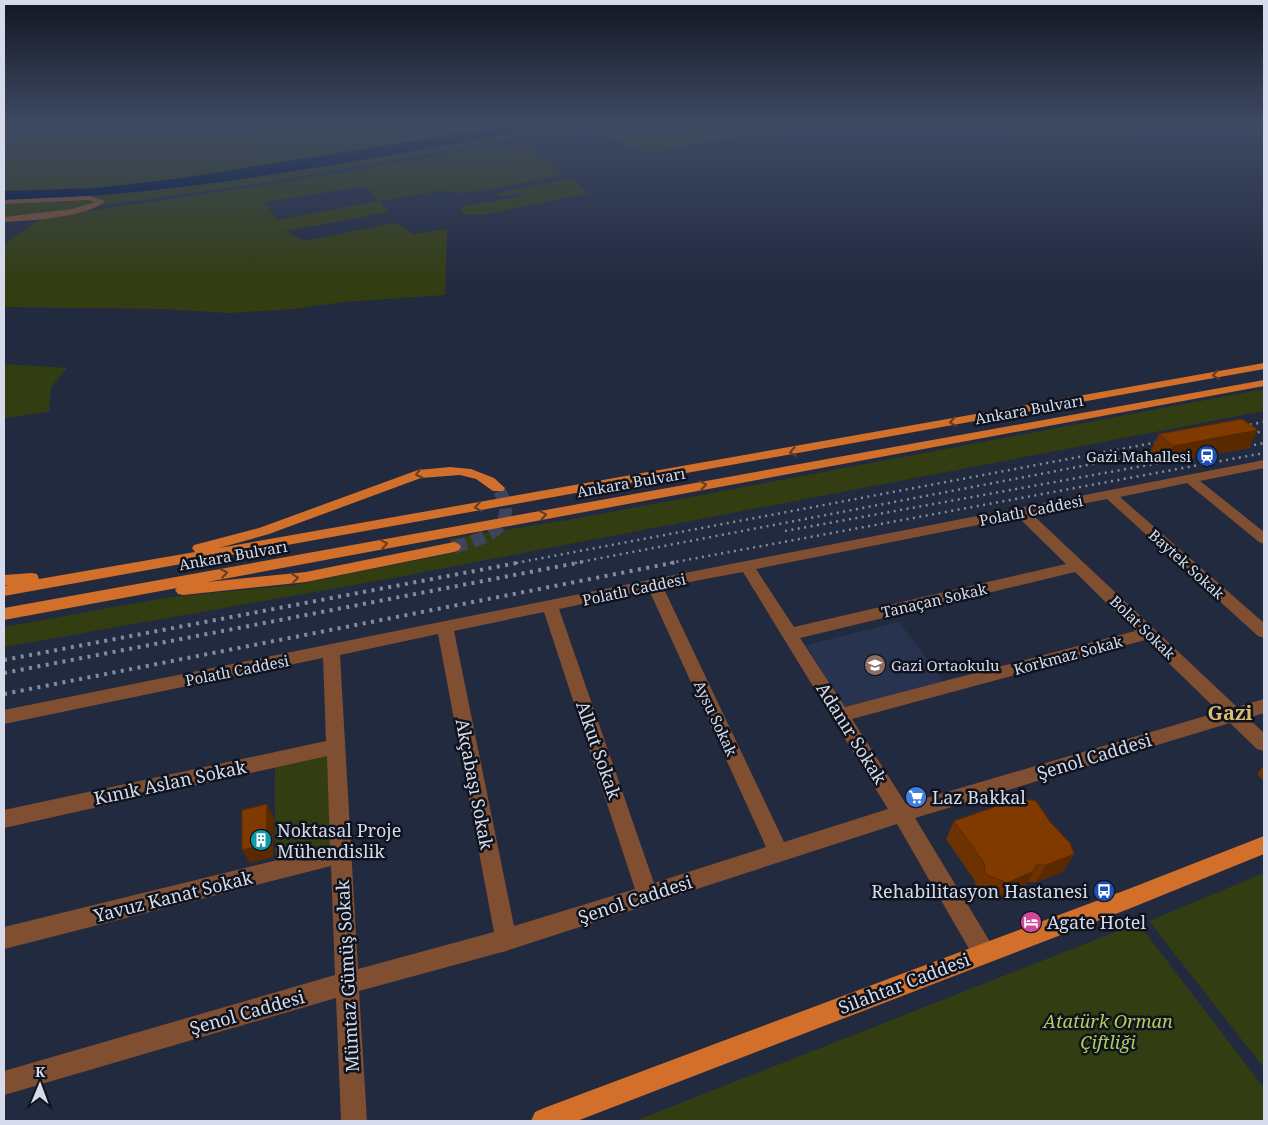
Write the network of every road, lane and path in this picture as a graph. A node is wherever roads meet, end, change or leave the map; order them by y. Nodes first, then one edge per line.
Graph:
1 (4, 202) edge
2 (4, 220) edge
3 (1264, 366) edge
4 (1264, 383) edge
5 (1264, 464) edge
6 (1190, 479) junction
7 (498, 488) tunnel mouth
8 (1110, 495) junction
9 (1021, 512) junction
10 (1264, 539) edge
11 (454, 547) tunnel mouth
12 (747, 566) junction
13 (1078, 566) junction
14 (105, 574) junction
15 (4, 580) edge
16 (654, 584) junction
17 (4, 591) edge
18 (550, 606) junction
19 (4, 615) edge
20 (444, 628) junction
21 (1264, 632) edge
22 (790, 634) junction
23 (1150, 634) junction
24 (331, 651) junction
25 (1264, 706) edge
26 (841, 714) junction
27 (1234, 714) junction
28 (4, 717) edge
29 (1264, 744) edge
30 (336, 746) junction
31 (902, 814) junction
32 (4, 819) edge
33 (1264, 845) edge
34 (779, 853) junction
35 (342, 854) junction
36 (648, 895) junction
37 (4, 938) edge
38 (506, 940) junction
39 (984, 953) junction
40 (347, 983) junction
41 (4, 1083) edge
42 (354, 1121) edge
43 (544, 1121) edge

1 - 2 street
3 -> 14 main road, Ankara Bulvarı
19 -> 4 main road, Ankara Bulvarı
5 - 6 street, Polatlı Caddesi
6 - 8 street, Polatlı Caddesi
6 - 10 street
7 -> 14 main road
8 - 9 street, Polatlı Caddesi
8 - 21 street, Baytek Sokak
9 - 12 street, Polatlı Caddesi
9 - 13 street, Bolat Sokak
19 -> 11 main road
12 - 16 street, Polatlı Caddesi
12 - 22 street, Adanır Sokak
13 - 22 street, Tanaçan Sokak
13 - 23 street, Bolat Sokak
14 - 15 main road
14 - 17 main road, Ankara Bulvarı
16 - 18 street, Polatlı Caddesi
16 - 34 street, Aysu Sokak
18 - 20 street, Polatlı Caddesi
18 - 36 street, Alkut Sokak
20 - 24 street, Polatlı Caddesi
20 - 38 street, Akçabaşı Sokak
22 - 26 street, Adanır Sokak
23 - 26 street, Korkmaz Sokak
23 - 27 street, Bolat Sokak
24 - 28 street, Polatlı Caddesi
24 - 30 street, Mümtaz Gümüş Sokak
25 - 27 street, Şenol Caddesi
26 - 31 street, Adanır Sokak
27 - 29 street, Bolat Sokak
27 - 31 street, Şenol Caddesi
30 - 32 street, Kınık Aslan Sokak
30 - 35 street, Mümtaz Gümüş Sokak
31 - 34 street, Şenol Caddesi
31 - 39 street, Adanır Sokak
33 - 39 main road, Silahtar Caddesi
34 - 36 street, Şenol Caddesi
35 - 37 street, Yavuz Kanat Sokak
35 - 40 street, Mümtaz Gümüş Sokak
36 - 38 street, Şenol Caddesi
38 - 40 street, Şenol Caddesi
39 - 43 main road, Silahtar Caddesi
40 - 41 street, Şenol Caddesi
40 - 42 street, Mümtaz Gümüş Sokak

